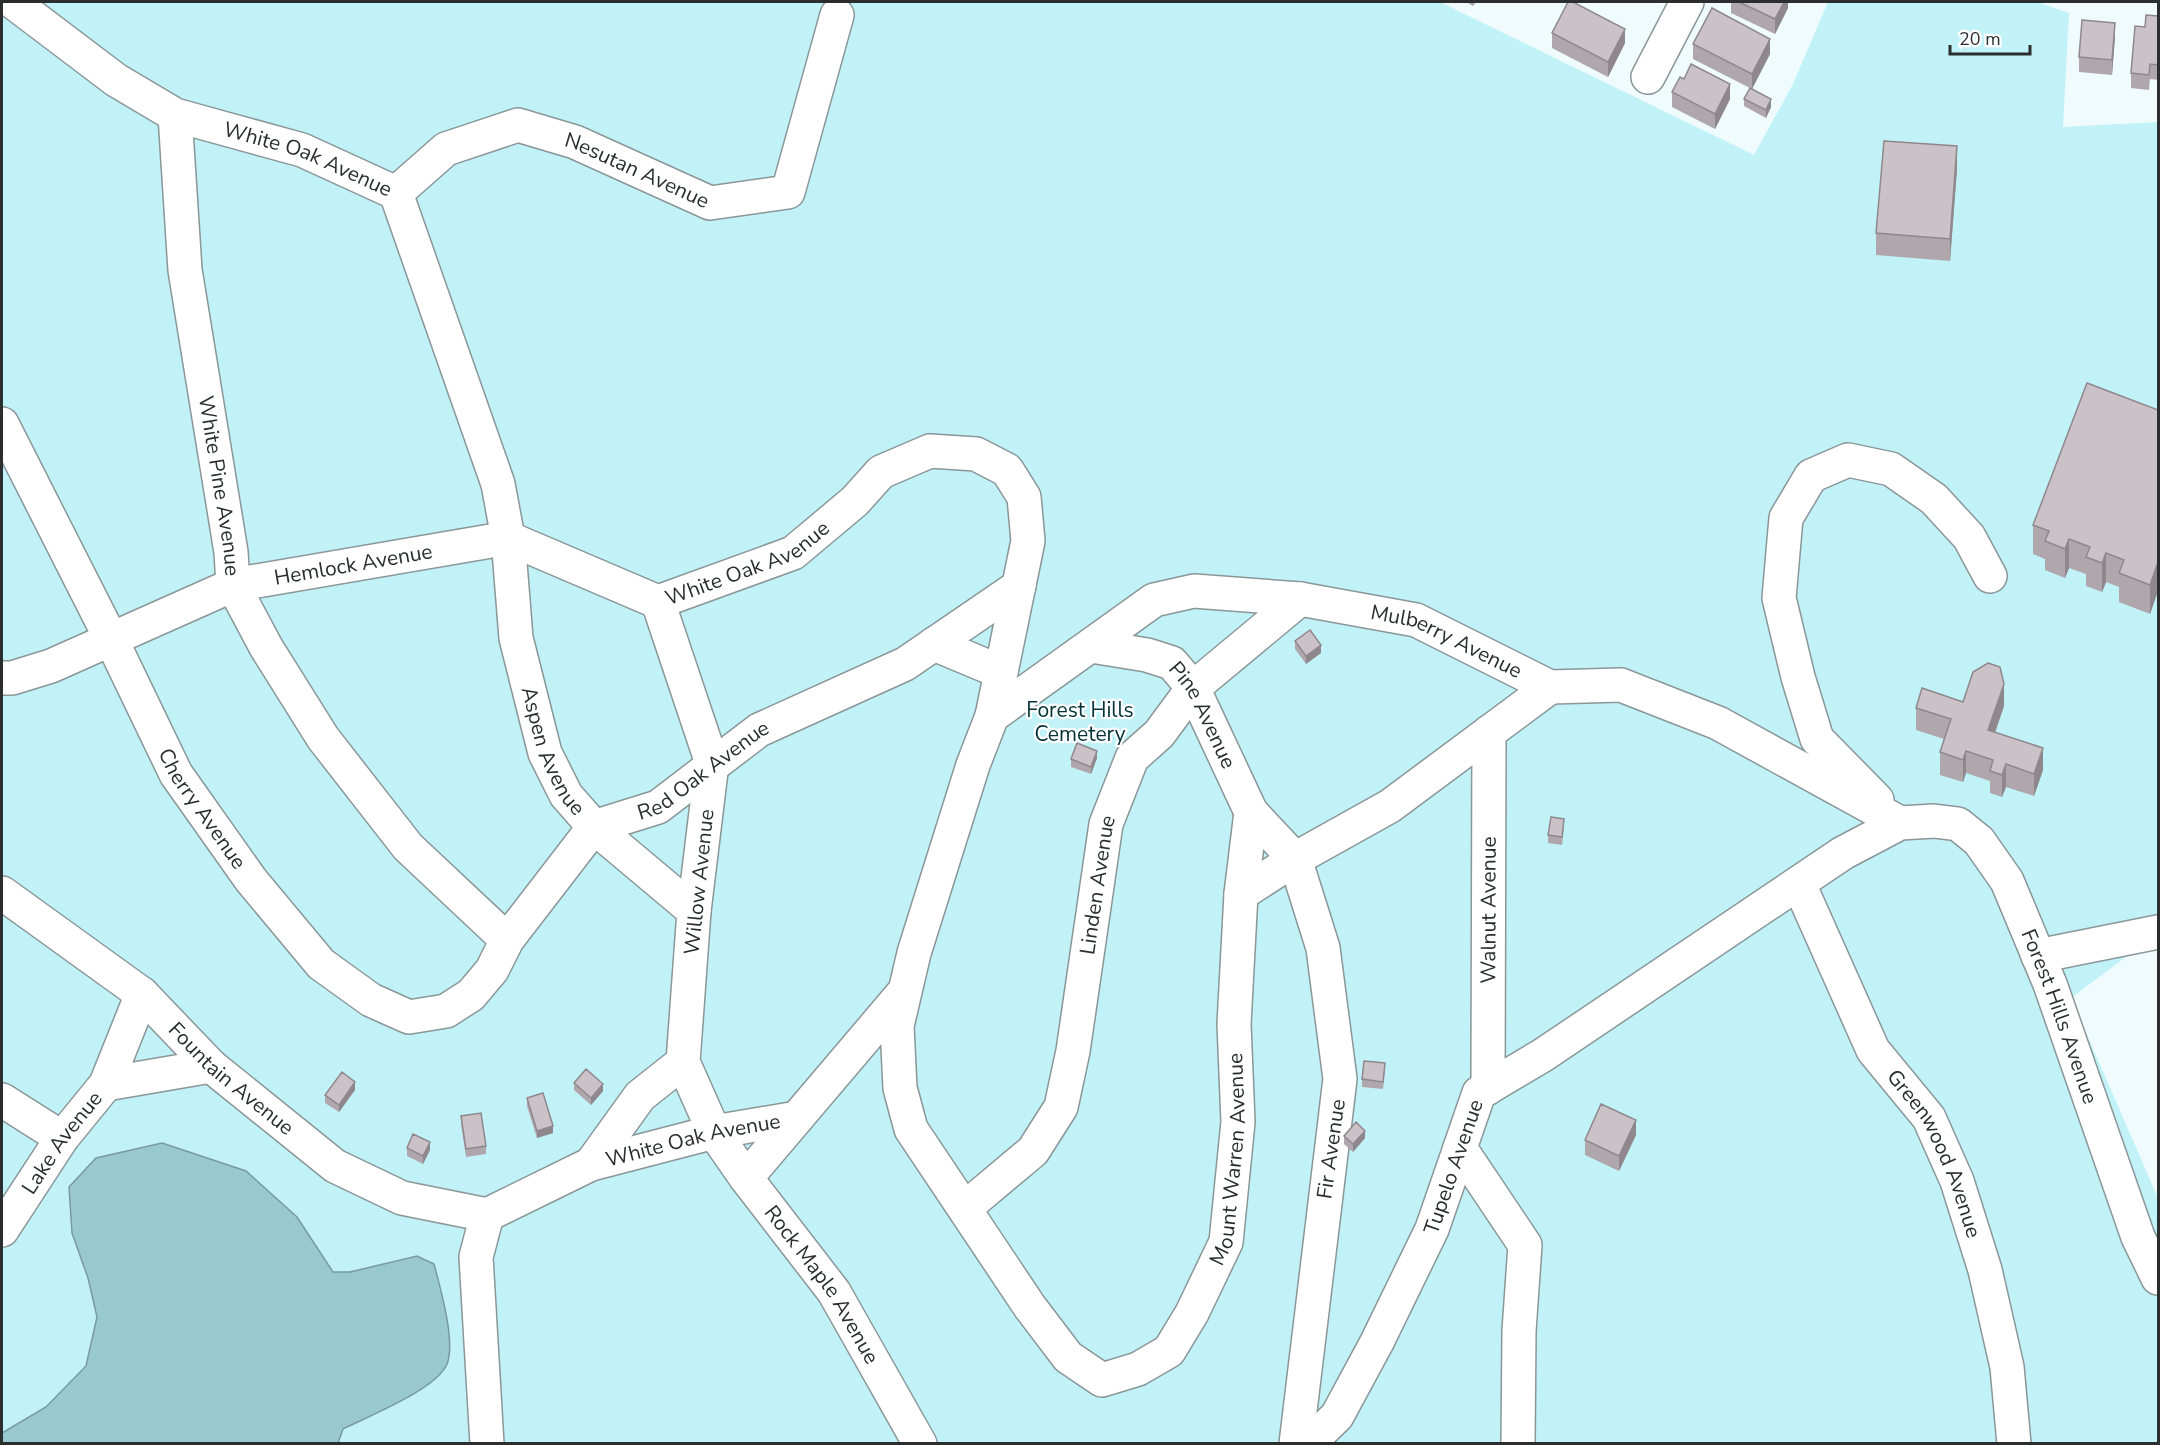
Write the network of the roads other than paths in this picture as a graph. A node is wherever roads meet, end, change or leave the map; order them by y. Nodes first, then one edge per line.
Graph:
1 (6, 2) edge
2 (13, 2) edge
3 (1687, 2) edge
4 (2, 7) edge
5 (837, 15) dead end
6 (1648, 77) dead end
7 (176, 115) junction
8 (396, 193) junction
9 (2, 424) edge
10 (508, 538) junction
11 (1990, 576) dead end
12 (233, 585) junction
13 (1019, 586) junction
14 (1300, 599) junction
15 (658, 602) junction
16 (111, 639) junction
17 (934, 644) junction
18 (1091, 646) junction
19 (1001, 672) junction
20 (2, 678) edge
21 (1550, 687) junction
22 (1193, 688) junction
23 (992, 716) junction
24 (1489, 732) junction
25 (712, 763) junction
26 (1251, 812) junction
27 (1913, 822) junction
28 (594, 827) junction
29 (1295, 859) junction
30 (1799, 884) junction
31 (2, 893) edge
32 (1241, 894) junction
33 (694, 911) junction
34 (2158, 932) edge
35 (507, 939) junction
36 (2038, 956) junction
37 (906, 990) junction
38 (142, 994) junction
39 (683, 1062) junction
40 (211, 1066) junction
41 (106, 1084) junction
42 (900, 1088) joint
43 (1488, 1088) junction
44 (2, 1100) edge
45 (797, 1118) junction
46 (714, 1132) junction
47 (62, 1138) junction
48 (1460, 1148) junction
49 (591, 1164) junction
50 (746, 1178) junction
51 (965, 1208) junction
52 (487, 1215) junction
53 (2, 1230) edge
54 (2158, 1278) edge
55 (487, 1443) edge
56 (920, 1443) edge
57 (1296, 1443) edge
58 (1308, 1443) edge
59 (1518, 1443) edge
60 (2014, 1443) edge

1 - 4 street
2 - 7 street, White Oak Avenue
3 - 6 street
5 - 8 street, Nesutan Avenue
7 - 8 street, White Oak Avenue
7 - 12 street, White Pine Avenue
8 - 10 street, White Oak Avenue
9 - 16 street, Cherry Avenue
10 - 12 street, Hemlock Avenue
10 - 15 street, White Oak Avenue
10 - 28 street, Aspen Avenue
11 - 27 street
12 - 16 street, Hemlock Avenue
12 - 35 street, White Pine Avenue
13 - 15 street, White Oak Avenue
13 - 17 street, Red Oak Avenue
13 - 19 street, White Oak Avenue
14 - 18 street, Mulberry Avenue
14 - 21 street, Mulberry Avenue
14 - 22 street, Linden Avenue
15 - 25 street, Willow Avenue
16 - 20 street, Hemlock Avenue
16 - 35 street, Cherry Avenue
17 - 19 street
17 - 25 street, Red Oak Avenue
18 - 22 street, Pine Avenue
18 - 23 street, Mulberry Avenue
19 - 23 street, White Oak Avenue
21 - 24 street
21 - 27 street, Mulberry Avenue
22 - 26 street, Pine Avenue
22 - 51 street, Linden Avenue
23 - 37 street, White Oak Avenue
24 - 29 street
24 - 43 street, Walnut Avenue
25 - 28 street, Red Oak Avenue
25 - 33 street, Willow Avenue
26 - 29 street, Pine Avenue
26 - 32 street
27 - 30 street, Tupelo Avenue
27 - 36 street, Forest Hills Avenue
28 - 33 street, Aspen Avenue
28 - 35 street
29 - 32 street
29 - 57 street, Fir Avenue
30 - 43 street, Tupelo Avenue
30 - 60 street, Greenwood Avenue
31 - 38 street, Fountain Avenue
32 - 51 street, Mount Warren Avenue
33 - 39 street, Willow Avenue
34 - 36 street
36 - 54 street, Forest Hills Avenue
37 - 42 street, White Oak Avenue
37 - 45 street, White Oak Avenue
38 - 40 street, Fountain Avenue
38 - 41 street
39 - 46 street, Willow Avenue
39 - 49 street
40 - 41 street, Lake Avenue
40 - 52 street, Fountain Avenue
41 - 47 street, Lake Avenue
42 - 51 street, Mount Warren Avenue
43 - 48 street, Tupelo Avenue
44 - 47 street
45 - 46 street, White Oak Avenue
45 - 50 street, White Oak Avenue
46 - 49 street, White Oak Avenue
46 - 50 street, Rock Maple Avenue
47 - 53 street, Lake Avenue
48 - 58 street, Tupelo Avenue
48 - 59 street
49 - 52 street
50 - 56 street, Rock Maple Avenue
52 - 55 street

